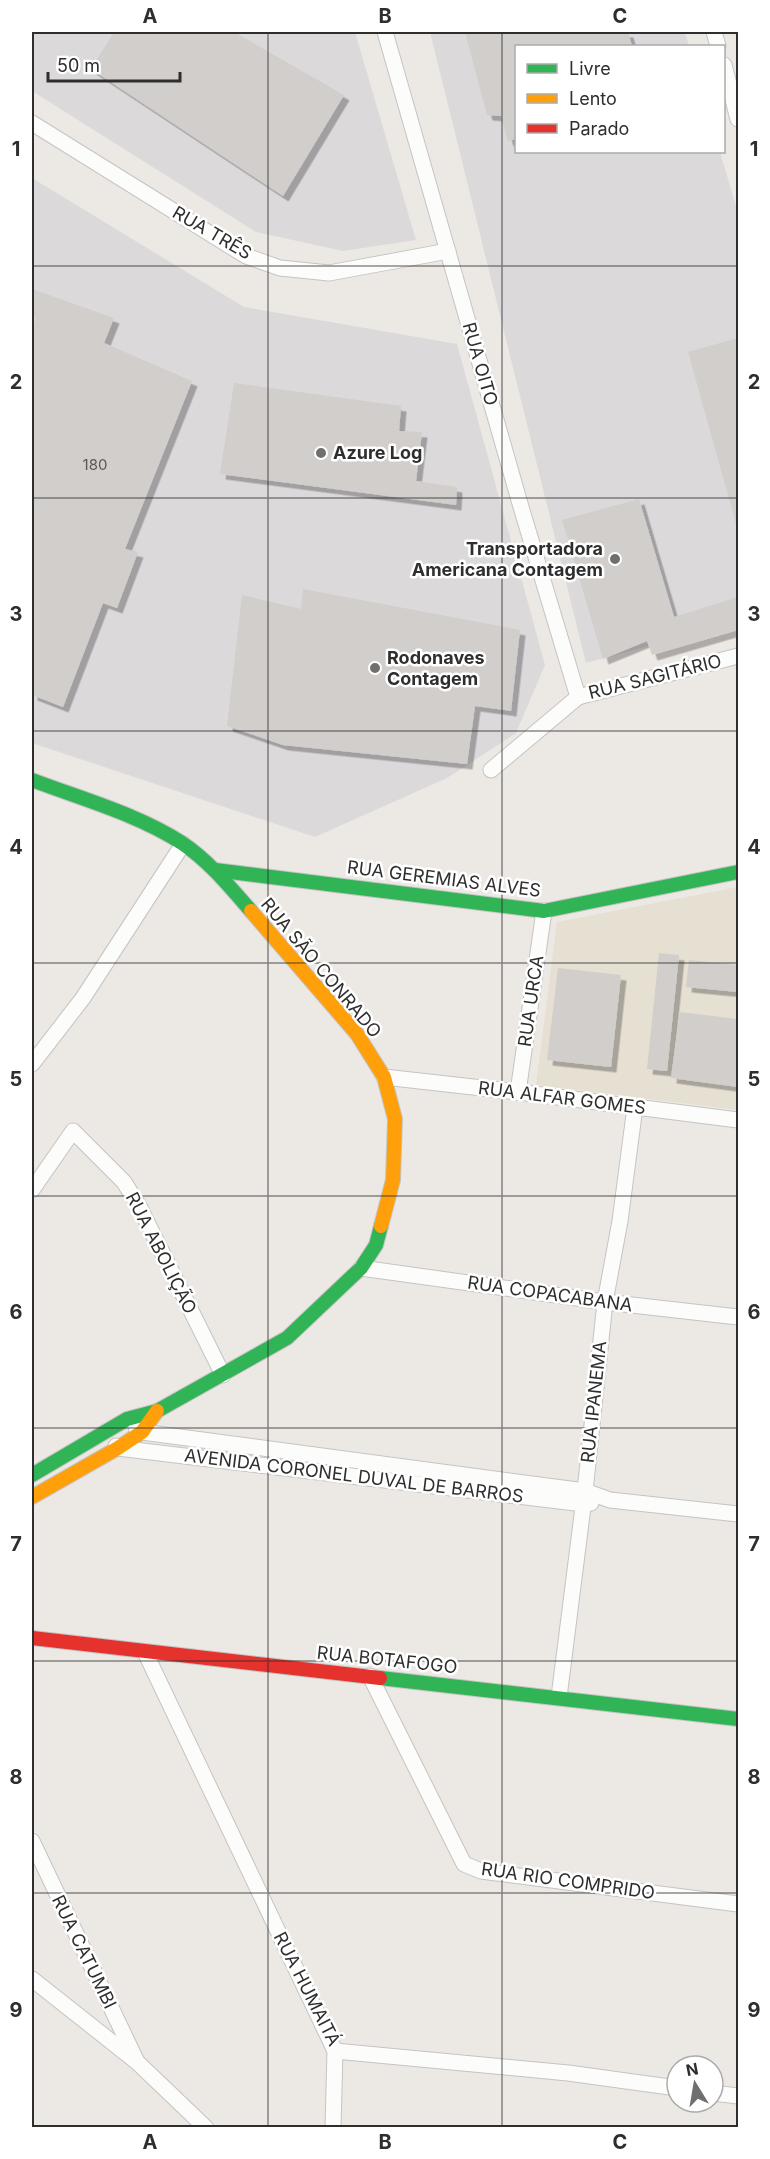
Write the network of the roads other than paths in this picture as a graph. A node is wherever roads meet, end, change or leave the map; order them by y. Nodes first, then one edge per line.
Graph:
1 (385, 32) edge
2 (725, 72) edge
3 (738, 119) edge
4 (32, 123) edge
5 (448, 251) junction
6 (738, 656) edge
7 (578, 697) junction
8 (491, 770) dead end
9 (32, 780) edge
10 (183, 844) junction
11 (215, 870) junction
12 (738, 872) edge
13 (544, 910) junction
14 (32, 1064) edge
15 (384, 1077) junction
16 (518, 1092) junction
17 (635, 1107) junction
18 (738, 1120) edge
19 (34, 1179) edge
20 (361, 1268) junction
21 (605, 1302) junction
22 (738, 1317) edge
23 (223, 1375) junction
24 (157, 1411) junction
25 (127, 1419) junction
26 (105, 1432) junction
27 (142, 1432) junction
28 (222, 1443) junction
29 (118, 1448) junction
30 (220, 1461) junction
31 (32, 1475) edge
32 (407, 1475) junction
33 (32, 1497) edge
34 (584, 1497) junction
35 (738, 1514) edge
36 (32, 1638) edge
37 (145, 1652) junction
38 (370, 1676) junction
39 (558, 1698) junction
40 (738, 1719) edge
41 (32, 1841) edge
42 (738, 1904) edge
43 (32, 1978) edge
44 (335, 2051) junction
45 (137, 2062) junction
46 (665, 2086) edge
47 (206, 2127) edge
48 (333, 2127) edge

1 - 5 street, RUA OITO
2 - 3 street
4 - 5 street, RUA TRÊS
5 - 7 street, RUA OITO
6 - 7 street, RUA SAGITÁRIO
7 - 8 street, RUA SAGITÁRIO
9 - 10 street, RUA SÃO CONRADO
10 - 11 street, RUA SÃO CONRADO
10 - 14 street
11 - 13 street, RUA GEREMIAS ALVES
11 - 15 street, RUA SÃO CONRADO
12 - 13 street, RUA GEREMIAS ALVES
13 - 16 street, RUA URCA
15 - 16 street, RUA ALFAR GOMES
15 - 20 street, RUA SÃO CONRADO
16 - 17 street, RUA ALFAR GOMES
17 - 18 street, RUA ALFAR GOMES
17 - 21 street, RUA IPANEMA
19 - 23 street, RUA ABOLIÇÃO
20 - 21 street, RUA COPACABANA
20 - 23 street, RUA SÃO CONRADO
21 - 22 street, RUA COPACABANA
21 - 34 street, RUA IPANEMA
23 - 24 street, RUA SÃO CONRADO
24 - 25 street, RUA SÃO CONRADO
24 - 27 street, RUA SÃO CONRADO
25 - 26 street, RUA SÃO CONRADO
25 - 27 street
26 - 29 street
26 - 31 street, RUA SÃO CONRADO
27 - 28 street, AVENIDA CORONEL DUVAL DE BARROS
27 - 29 street, RUA SÃO CONRADO
28 - 30 street
28 - 32 street, AVENIDA CORONEL DUVAL DE BARROS
29 - 30 street, AVENIDA CORONEL DUVAL DE BARROS
29 - 33 street, RUA SÃO CONRADO
30 - 32 street, AVENIDA CORONEL DUVAL DE BARROS
32 - 34 street, AVENIDA CORONEL DUVAL DE BARROS
34 - 35 street, AVENIDA CORONEL DUVAL DE BARROS
34 - 39 street, RUA IPANEMA
36 - 37 street, RUA BOTAFOGO
37 - 38 street, RUA BOTAFOGO
37 - 44 street, RUA HUMAITÁ
38 - 39 street, RUA BOTAFOGO
38 - 42 street, RUA RIO COMPRIDO
39 - 40 street, RUA BOTAFOGO
41 - 45 street, RUA CATUMBI
43 - 45 street
44 - 46 street, RUA HUMAITÁ
44 - 48 street
45 - 47 street

